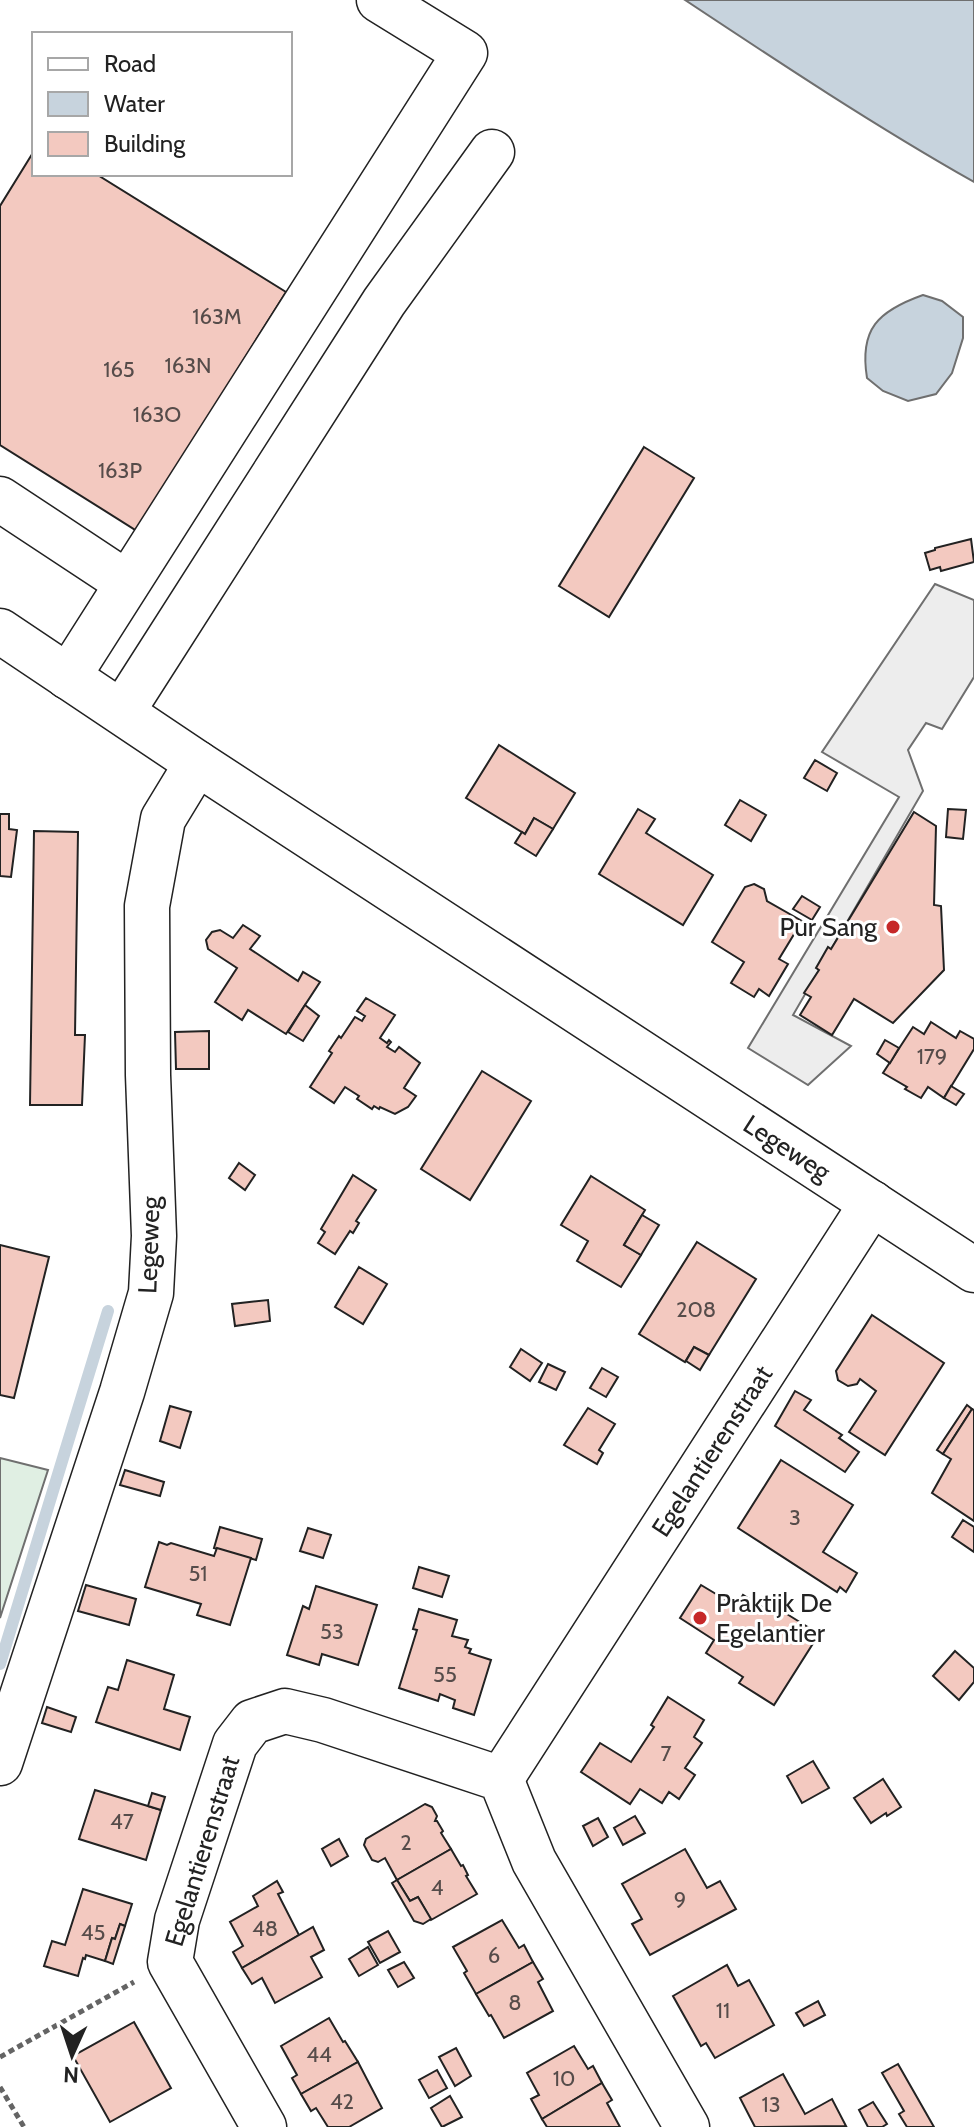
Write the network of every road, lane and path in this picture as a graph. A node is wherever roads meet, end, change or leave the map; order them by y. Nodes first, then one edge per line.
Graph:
1 (379, 0) edge
2 (492, 152) dead end
3 (0, 499) edge
4 (127, 583) junction
5 (0, 631) edge
6 (68, 677) junction
7 (122, 712) junction
8 (197, 763) junction
9 (872, 1203) junction
10 (974, 1270) edge
11 (0, 1763) edge
12 (501, 1779) junction
13 (170, 1962) junction
14 (0, 2057) edge
15 (0, 2087) edge
16 (24, 2127) edge
17 (264, 2127) edge
18 (687, 2127) edge

1 - 4 street
2 - 7 street
3 - 4 street
4 - 6 street
5 - 6 street, Legeweg
6 - 7 street, Legeweg
7 - 8 street, Legeweg
8 - 9 street, Legeweg
8 - 11 street, Legeweg
9 - 10 street, Legeweg
9 - 12 street, Egelantierenstraat
12 - 13 street, Egelantierenstraat
12 - 18 street
13 - 14 path
13 - 17 street, Egelantierenstraat
15 - 16 path

